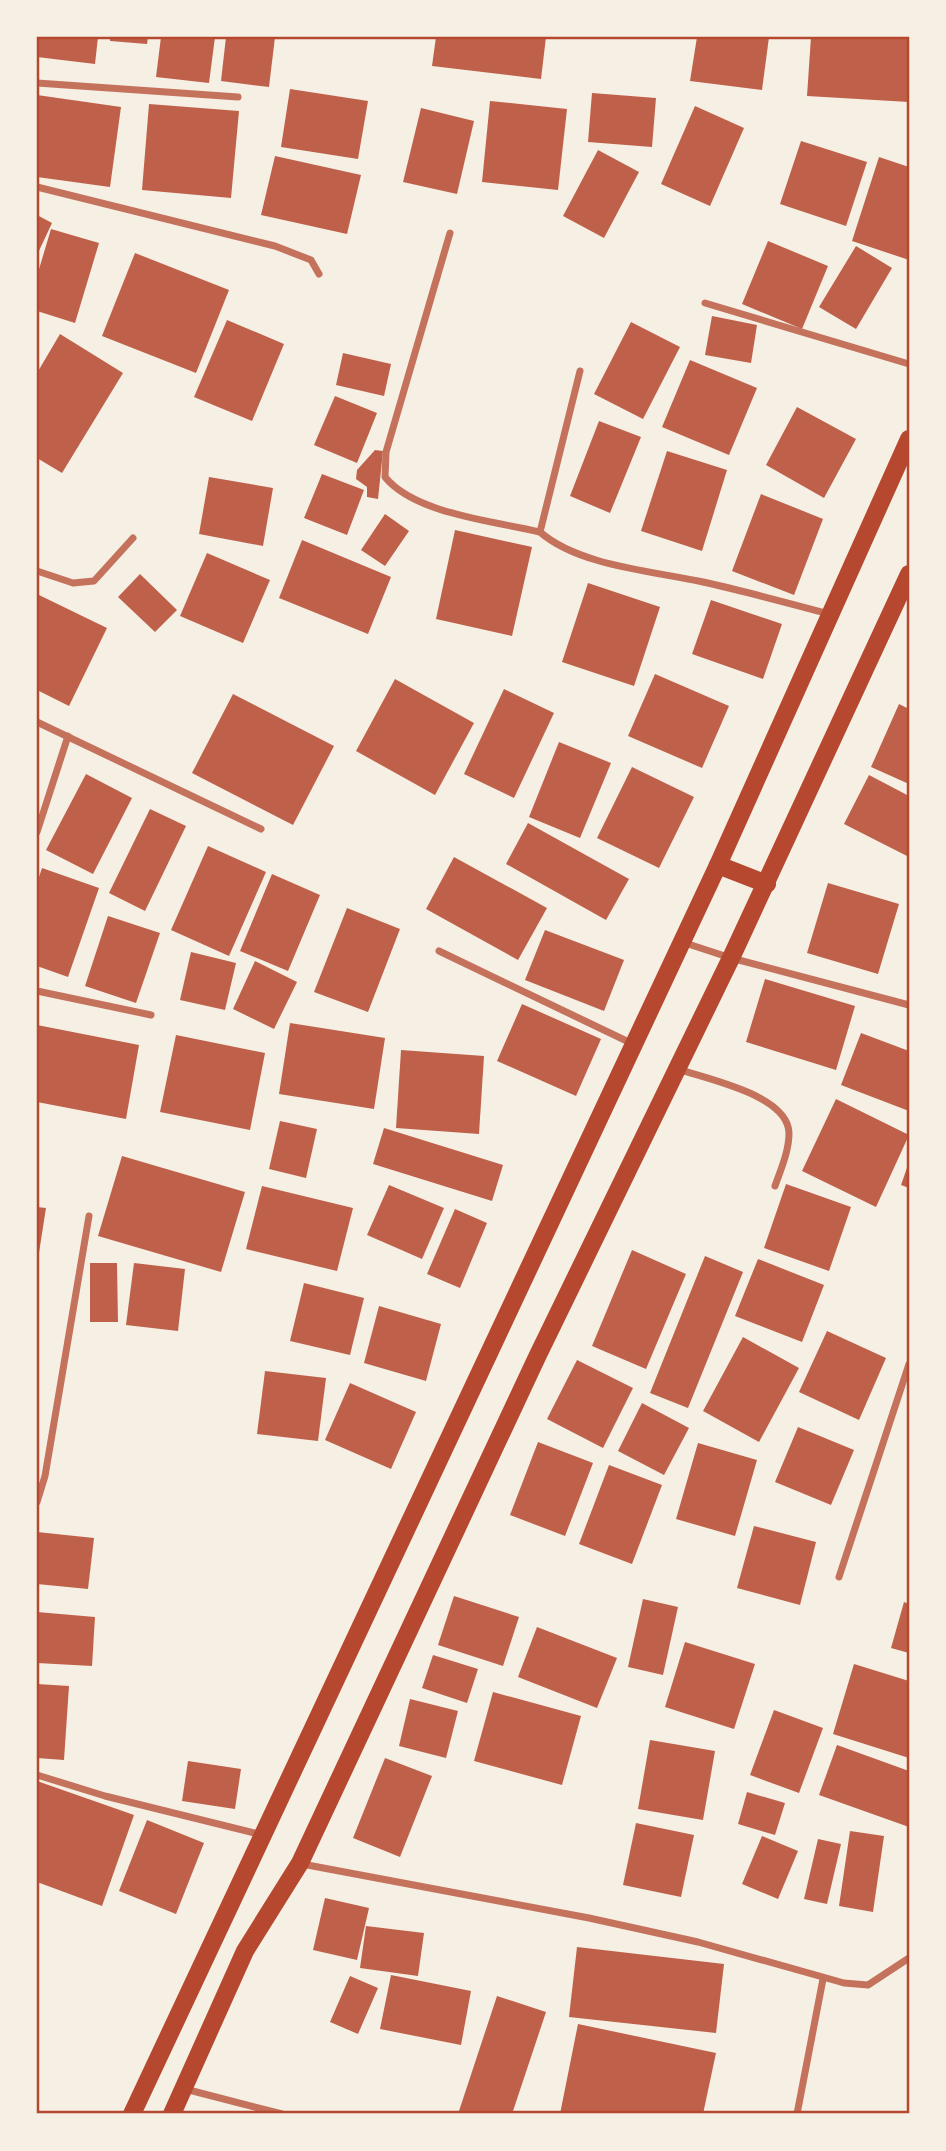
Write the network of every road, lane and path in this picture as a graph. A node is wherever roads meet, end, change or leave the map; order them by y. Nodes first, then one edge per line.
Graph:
1 (37, 83) edge
2 (238, 97) dead end
3 (37, 187) edge
4 (450, 233) dead end
5 (319, 274) dead end
6 (705, 303) dead end
7 (909, 364) edge
8 (580, 370) dead end
9 (909, 439) edge
10 (540, 532) junction
11 (133, 538) dead end
12 (37, 571) edge
13 (909, 574) edge
14 (829, 614) junction
15 (37, 722) edge
16 (68, 736) junction
17 (261, 829) dead end
18 (37, 832) edge
19 (718, 865) junction
20 (766, 884) junction
21 (682, 941) junction
22 (439, 951) dead end
23 (731, 958) junction
24 (37, 991) edge
25 (909, 1005) edge
26 (151, 1015) dead end
27 (633, 1044) junction
28 (677, 1069) junction
29 (775, 1186) dead end
30 (89, 1216) dead end
31 (909, 1364) edge
32 (37, 1502) edge
33 (839, 1577) dead end
34 (37, 1775) edge
35 (264, 1835) junction
36 (300, 1863) junction
37 (909, 1958) edge
38 (823, 1979) junction
39 (184, 2088) junction
40 (132, 2114) edge
41 (172, 2114) edge
42 (282, 2114) edge
43 (797, 2114) edge

1 - 2 street
3 - 5 street
4 - 10 street
6 - 7 street
8 - 10 street
9 - 14 main road
10 - 14 street
11 - 12 street
13 - 20 main road
14 - 19 main road
15 - 16 street
16 - 17 street
16 - 18 street
19 - 20 main road
19 - 21 main road
20 - 23 main road
21 - 23 street
21 - 27 main road
22 - 27 street
23 - 25 street
23 - 28 main road
24 - 26 street
27 - 35 main road
28 - 29 street
28 - 36 main road
30 - 32 street
31 - 33 street
34 - 35 street
35 - 40 main road
36 - 38 street
36 - 39 main road
37 - 38 street
38 - 43 street
39 - 41 main road
39 - 42 street

